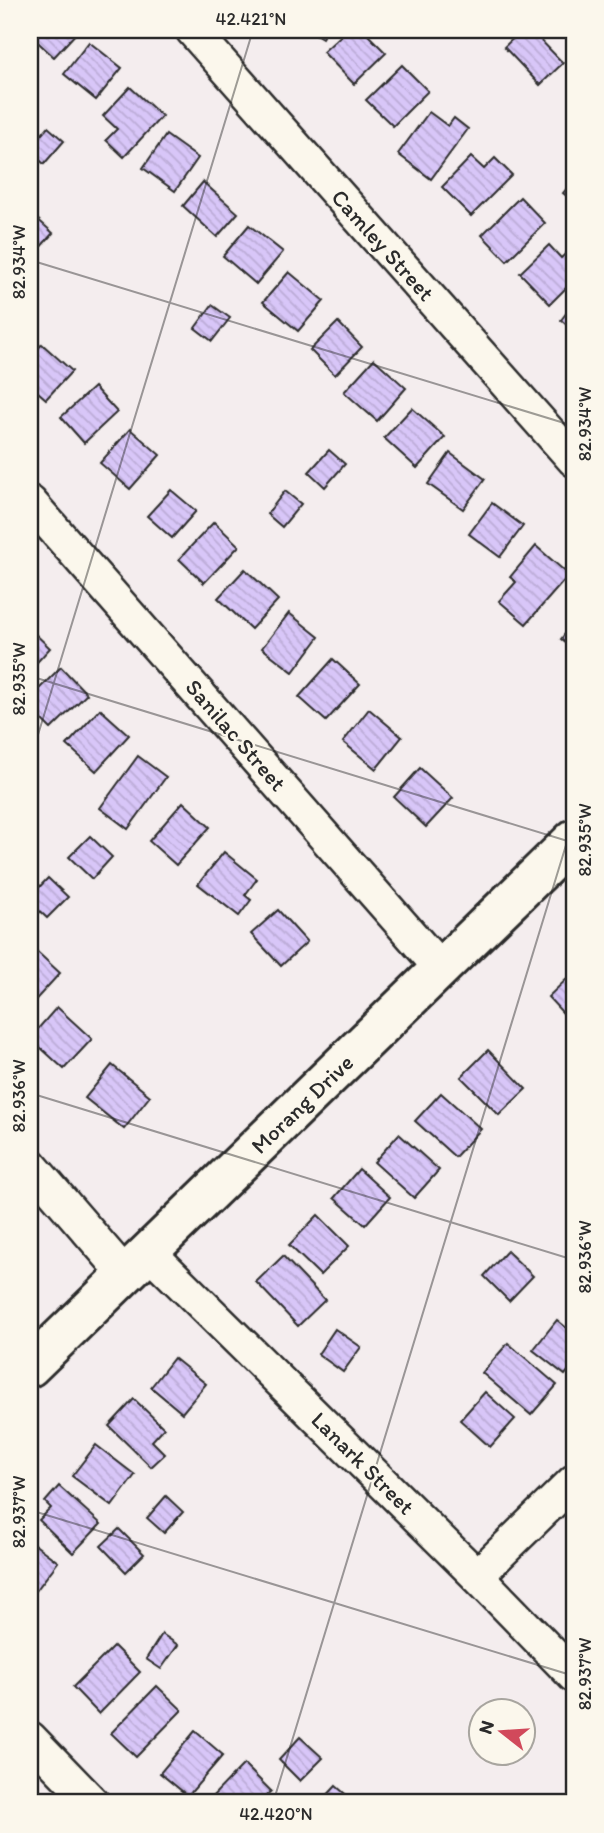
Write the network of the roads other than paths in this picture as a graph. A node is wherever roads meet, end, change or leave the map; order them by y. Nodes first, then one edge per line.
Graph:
1 (192, 30) edge
2 (574, 460) edge
3 (30, 502) edge
4 (574, 839) edge
5 (442, 969) junction
6 (30, 1164) edge
7 (137, 1263) junction
8 (30, 1367) edge
9 (574, 1481) edge
10 (477, 1576) junction
11 (574, 1676) edge
12 (30, 1738) edge
13 (93, 1803) edge

1 - 2 street, Camley Street
3 - 5 street, Sanilac Street
4 - 5 street, Morang Drive
5 - 7 street, Morang Drive
6 - 7 street, Lanark Street
7 - 8 street, Morang Drive
7 - 10 street, Lanark Street
9 - 10 street
10 - 11 street, Lanark Street
12 - 13 street

